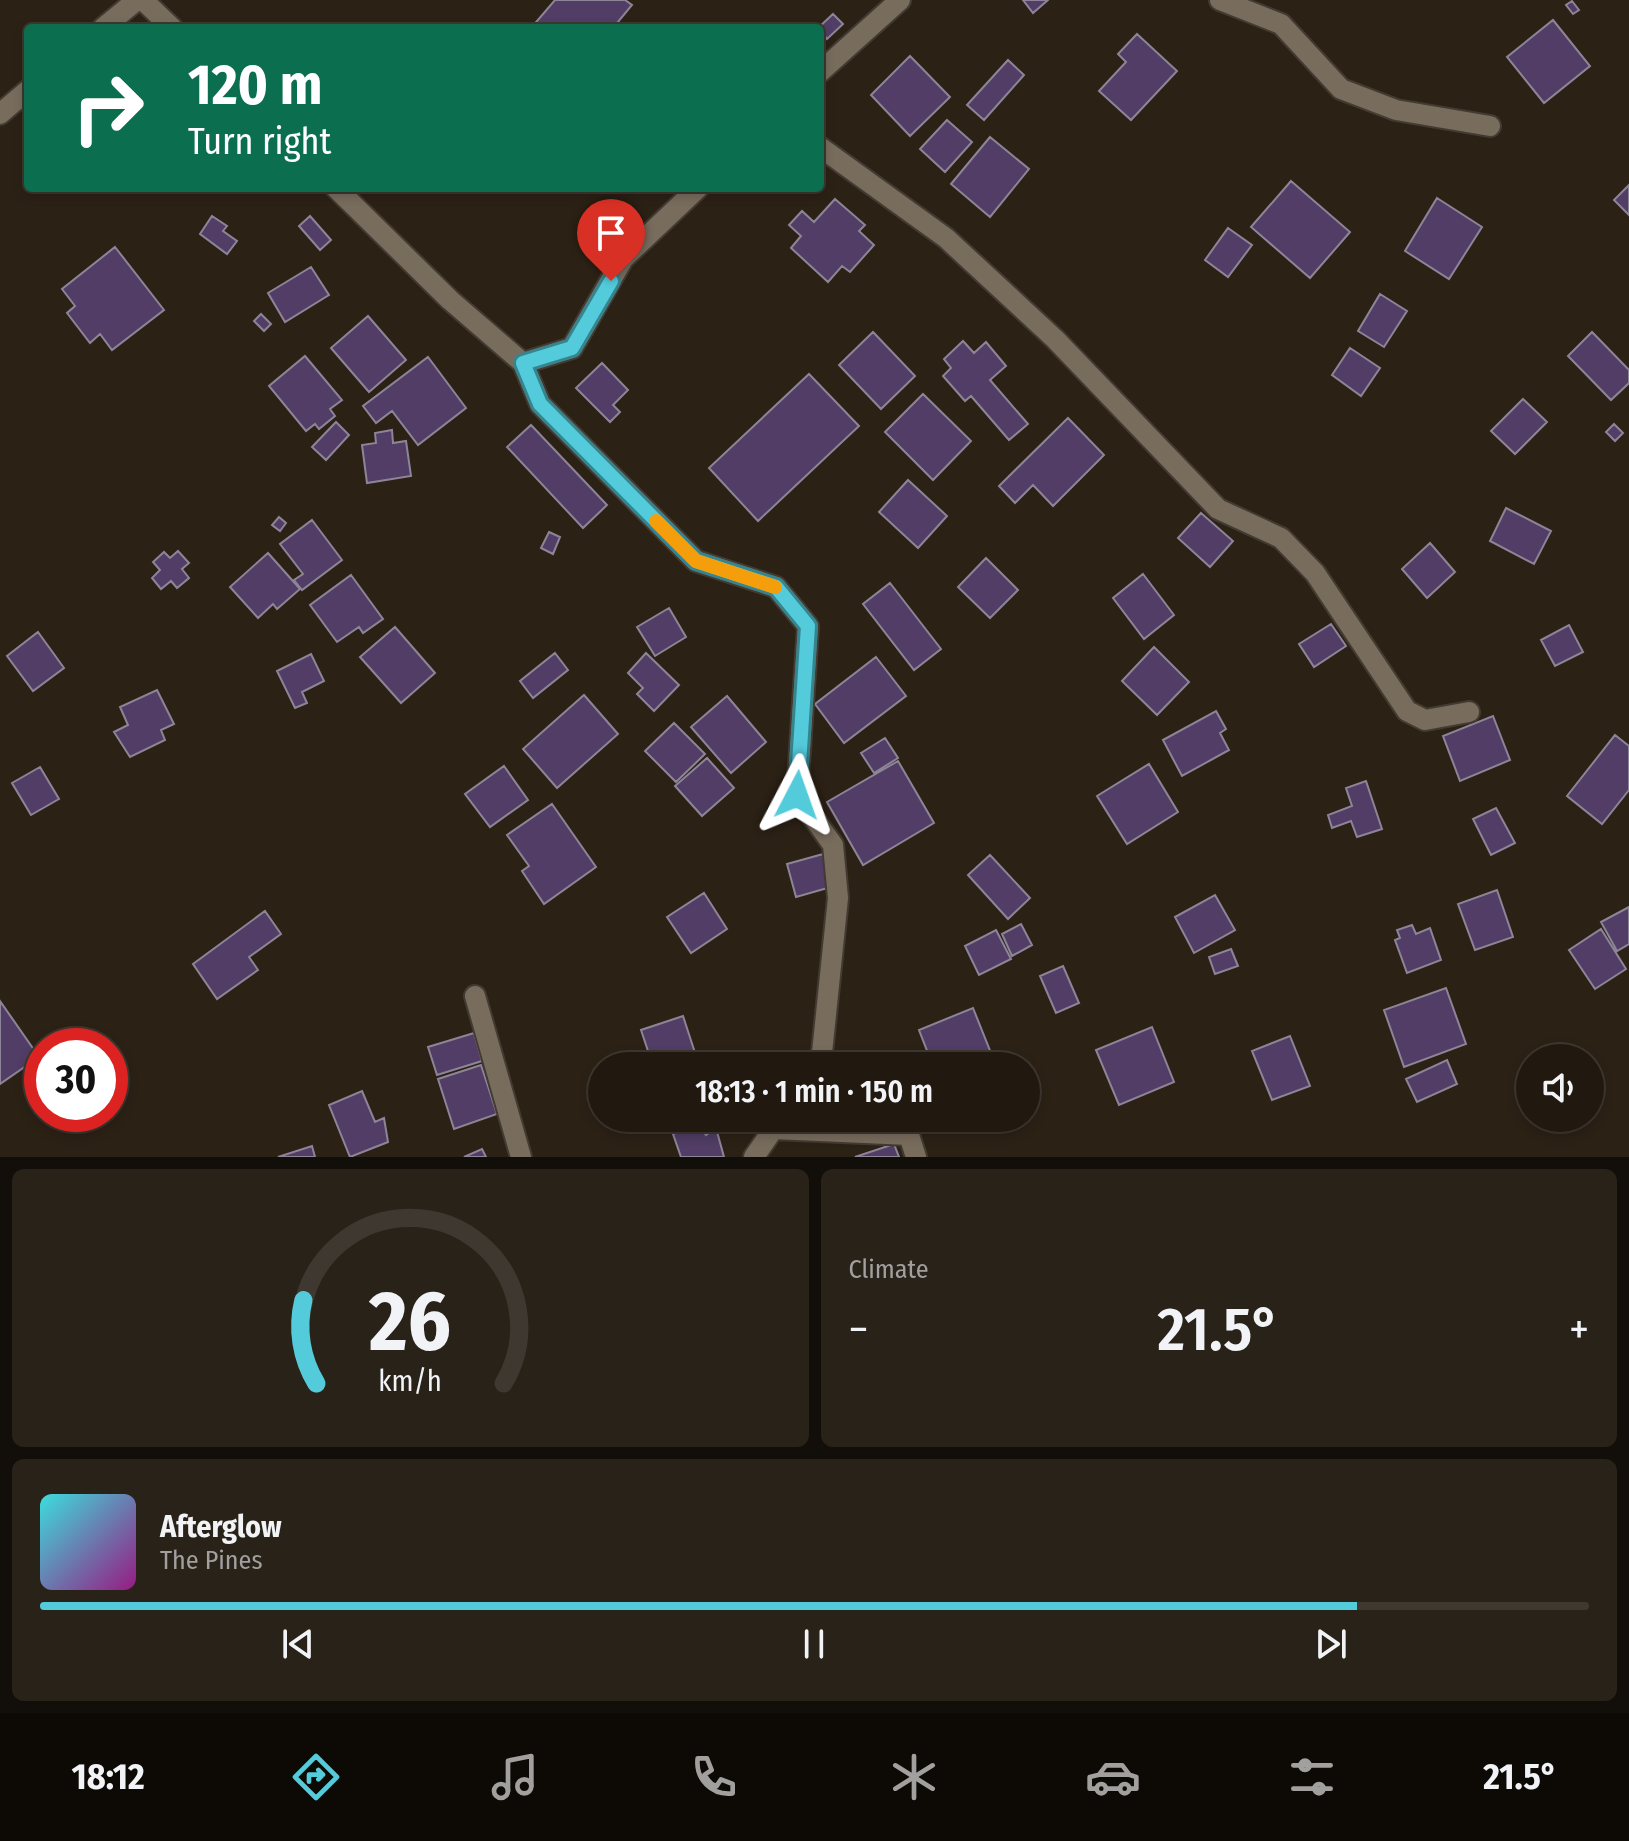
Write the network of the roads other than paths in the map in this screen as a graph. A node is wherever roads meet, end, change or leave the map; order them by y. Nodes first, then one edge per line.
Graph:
1 (137, 0) edge
2 (143, 0) edge
3 (900, 0) edge
4 (1220, 0) edge
5 (108, 24) edge
6 (168, 24) edge
7 (824, 68) edge
8 (24, 93) edge
9 (0, 114) edge
10 (1490, 126) dead end
11 (824, 150) edge
12 (340, 192) edge
13 (694, 192) edge
14 (523, 363) junction
15 (1469, 712) dead end
16 (475, 996) dead end
17 (822, 1052) edge
18 (772, 1132) edge
19 (873, 1132) edge
20 (521, 1157) edge
21 (754, 1157) edge
22 (916, 1157) edge

1 - 5 street
2 - 6 street
3 - 7 street
4 - 10 street
8 - 9 street
11 - 15 street
12 - 14 street
13 - 14 street
14 - 17 street
16 - 20 street
18 - 21 street
19 - 22 street

